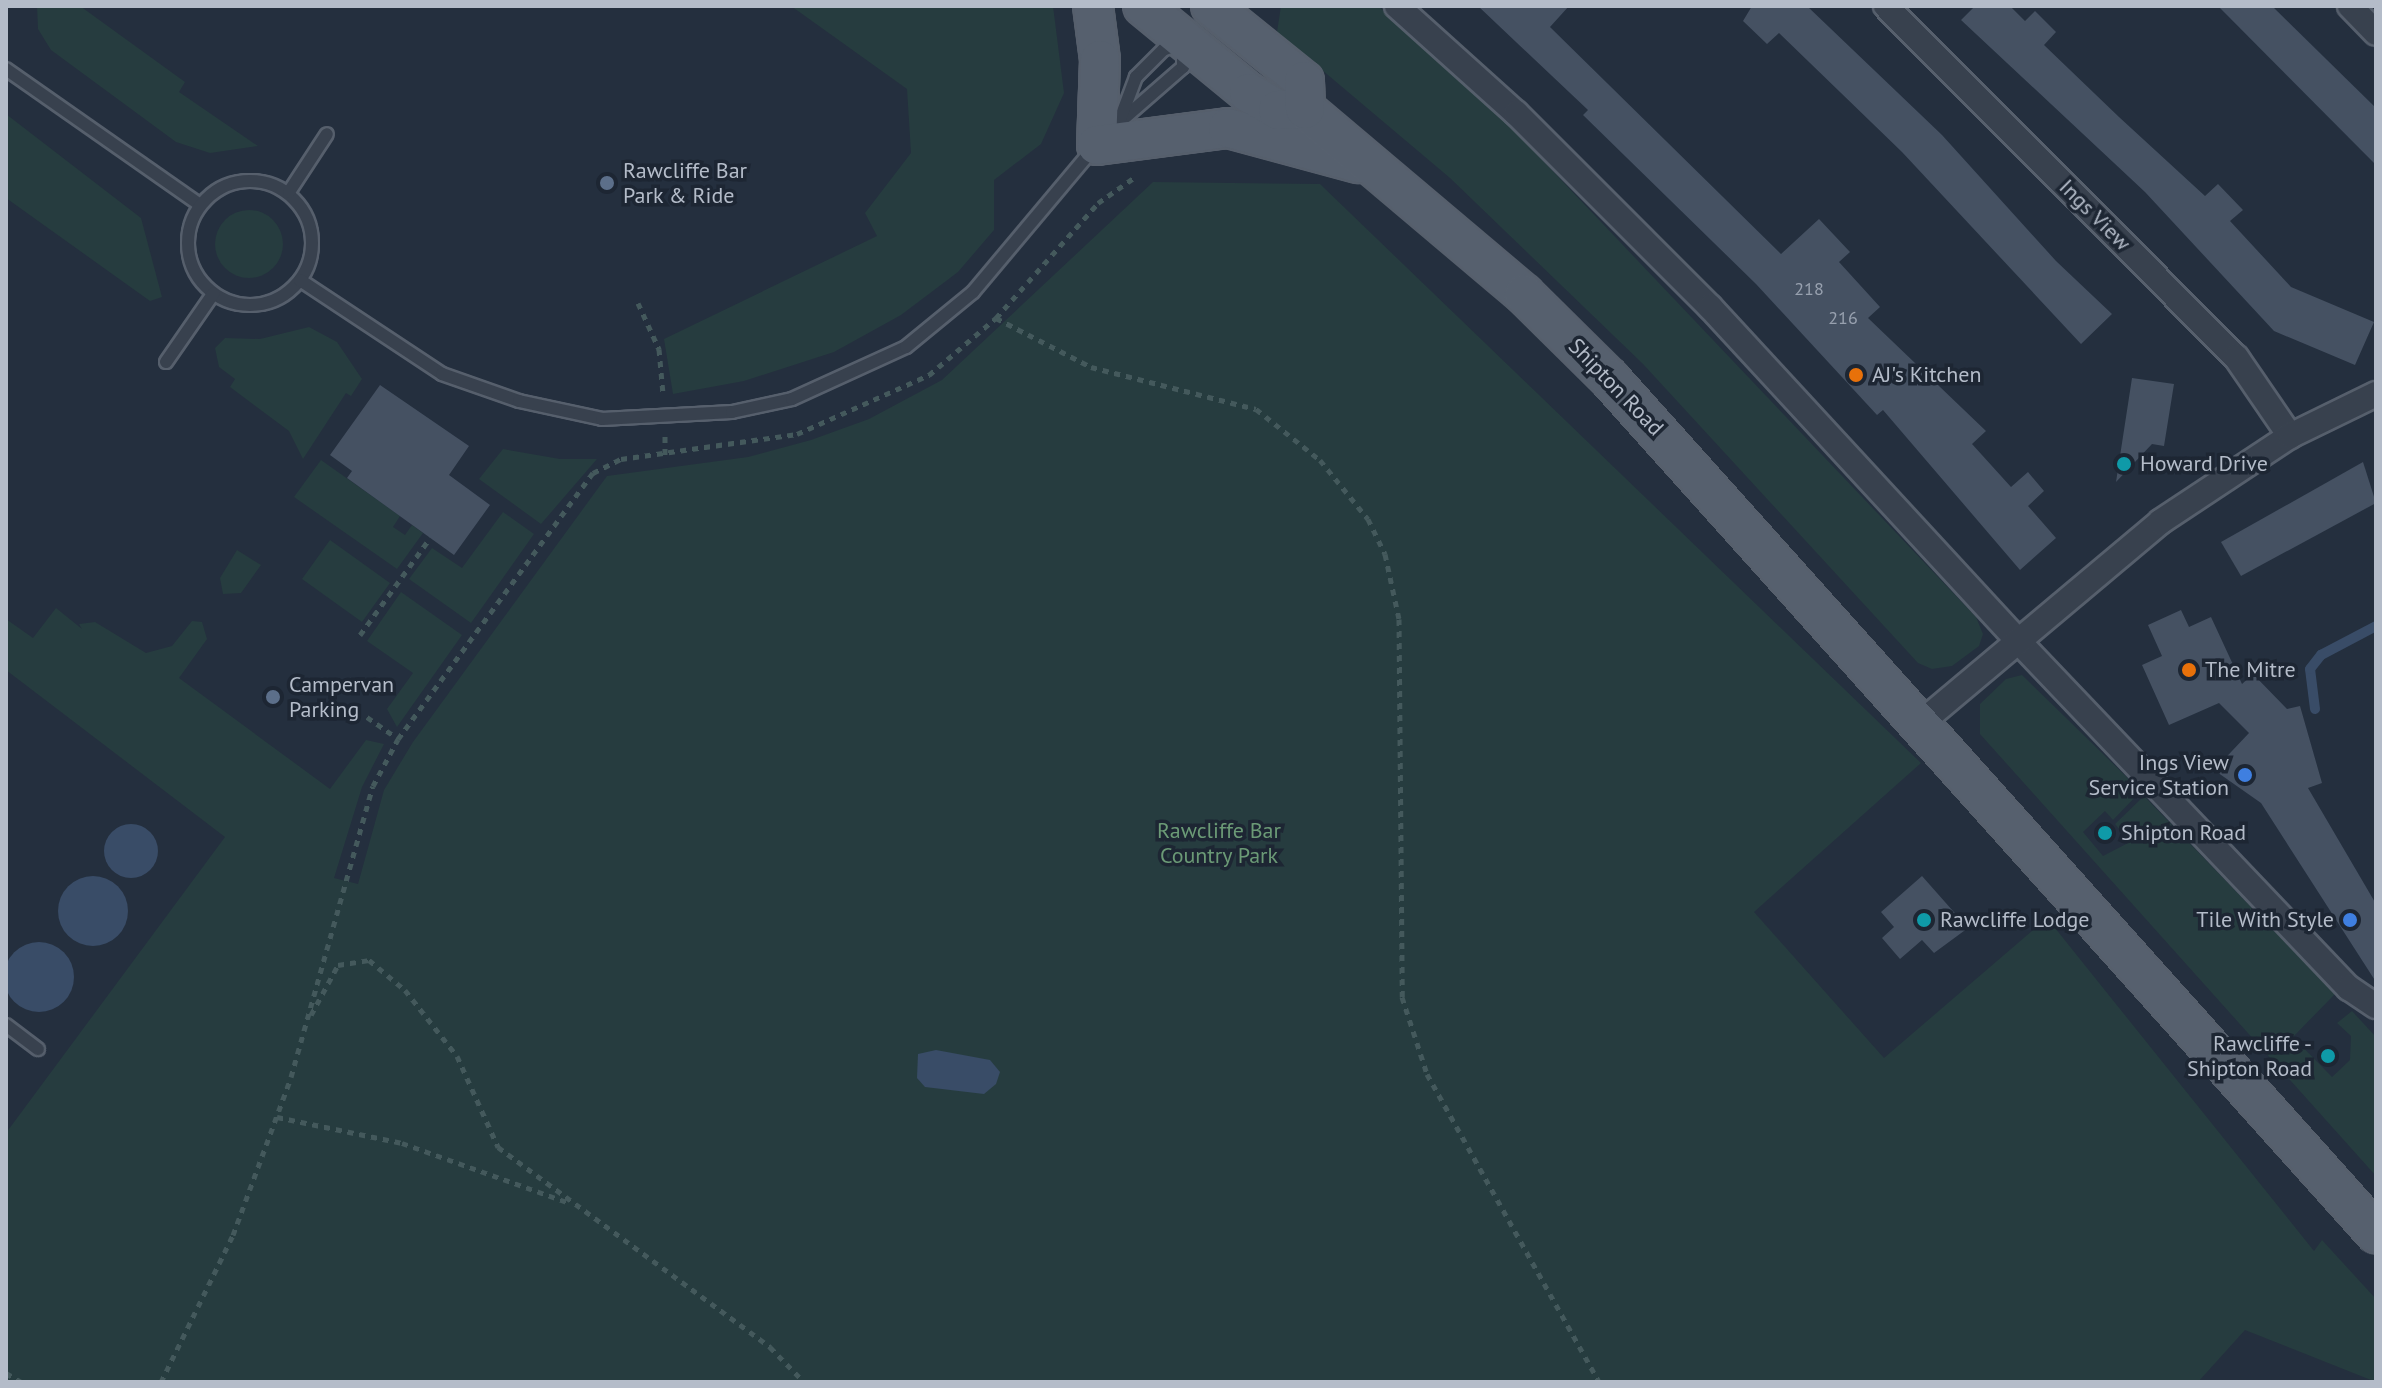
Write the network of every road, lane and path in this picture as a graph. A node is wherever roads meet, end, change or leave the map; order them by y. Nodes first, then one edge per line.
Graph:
1 (1093, 6) edge
2 (1143, 6) edge
3 (1174, 6) edge
4 (1211, 6) edge
5 (1397, 6) edge
6 (1886, 6) edge
7 (2350, 6) edge
8 (1244, 30) junction
9 (2376, 33) edge
10 (1183, 43) junction
11 (6, 69) edge
12 (1305, 109) junction
13 (1109, 131) junction
14 (327, 134) dead end
15 (1373, 167) junction
16 (289, 192) junction
17 (200, 205) junction
18 (300, 280) junction
19 (213, 294) junction
20 (638, 303) dead end
21 (996, 318) dead end
22 (166, 362) dead end
23 (2376, 394) edge
24 (664, 420) junction
25 (2290, 436) junction
26 (430, 538) dead end
27 (360, 635) dead end
28 (2019, 642) junction
29 (367, 717) dead end
30 (1922, 722) junction
31 (398, 739) junction
32 (2376, 1006) edge
33 (6, 1025) edge
34 (38, 1049) dead end
35 (291, 1077) junction
36 (277, 1117) junction
37 (577, 1205) junction
38 (2376, 1233) edge
39 (6, 1373) edge
40 (21, 1382) edge
41 (161, 1382) edge
42 (804, 1382) edge
43 (1599, 1382) edge

1 - 13 main road
2 - 10 main road
3 - 10 main road
4 - 8 main road
5 - 28 street
6 - 25 street, Ings View
7 - 9 street
8 - 10 main road
8 - 12 main road
10 - 12 main road
10 - 13 lane
10 - 13 lane
11 - 17 lane
12 - 15 main road, Shipton Road
13 - 15 main road
13 - 24 lane
14 - 16 lane
15 - 30 main road, Shipton Road
16 - 17 lane
16 - 18 lane
17 - 19 lane
18 - 19 lane
18 - 24 lane
19 - 22 lane
20 - 24 path
21 - 43 path
23 - 25 street
24 - 31 path
25 - 28 street
26 - 27 path
28 - 30 street
28 - 32 street
29 - 31 path
30 - 38 main road, Shipton Road
31 - 35 path
33 - 34 lane
35 - 36 path
35 - 37 path
36 - 37 path
36 - 41 path
37 - 42 path
39 - 40 path

